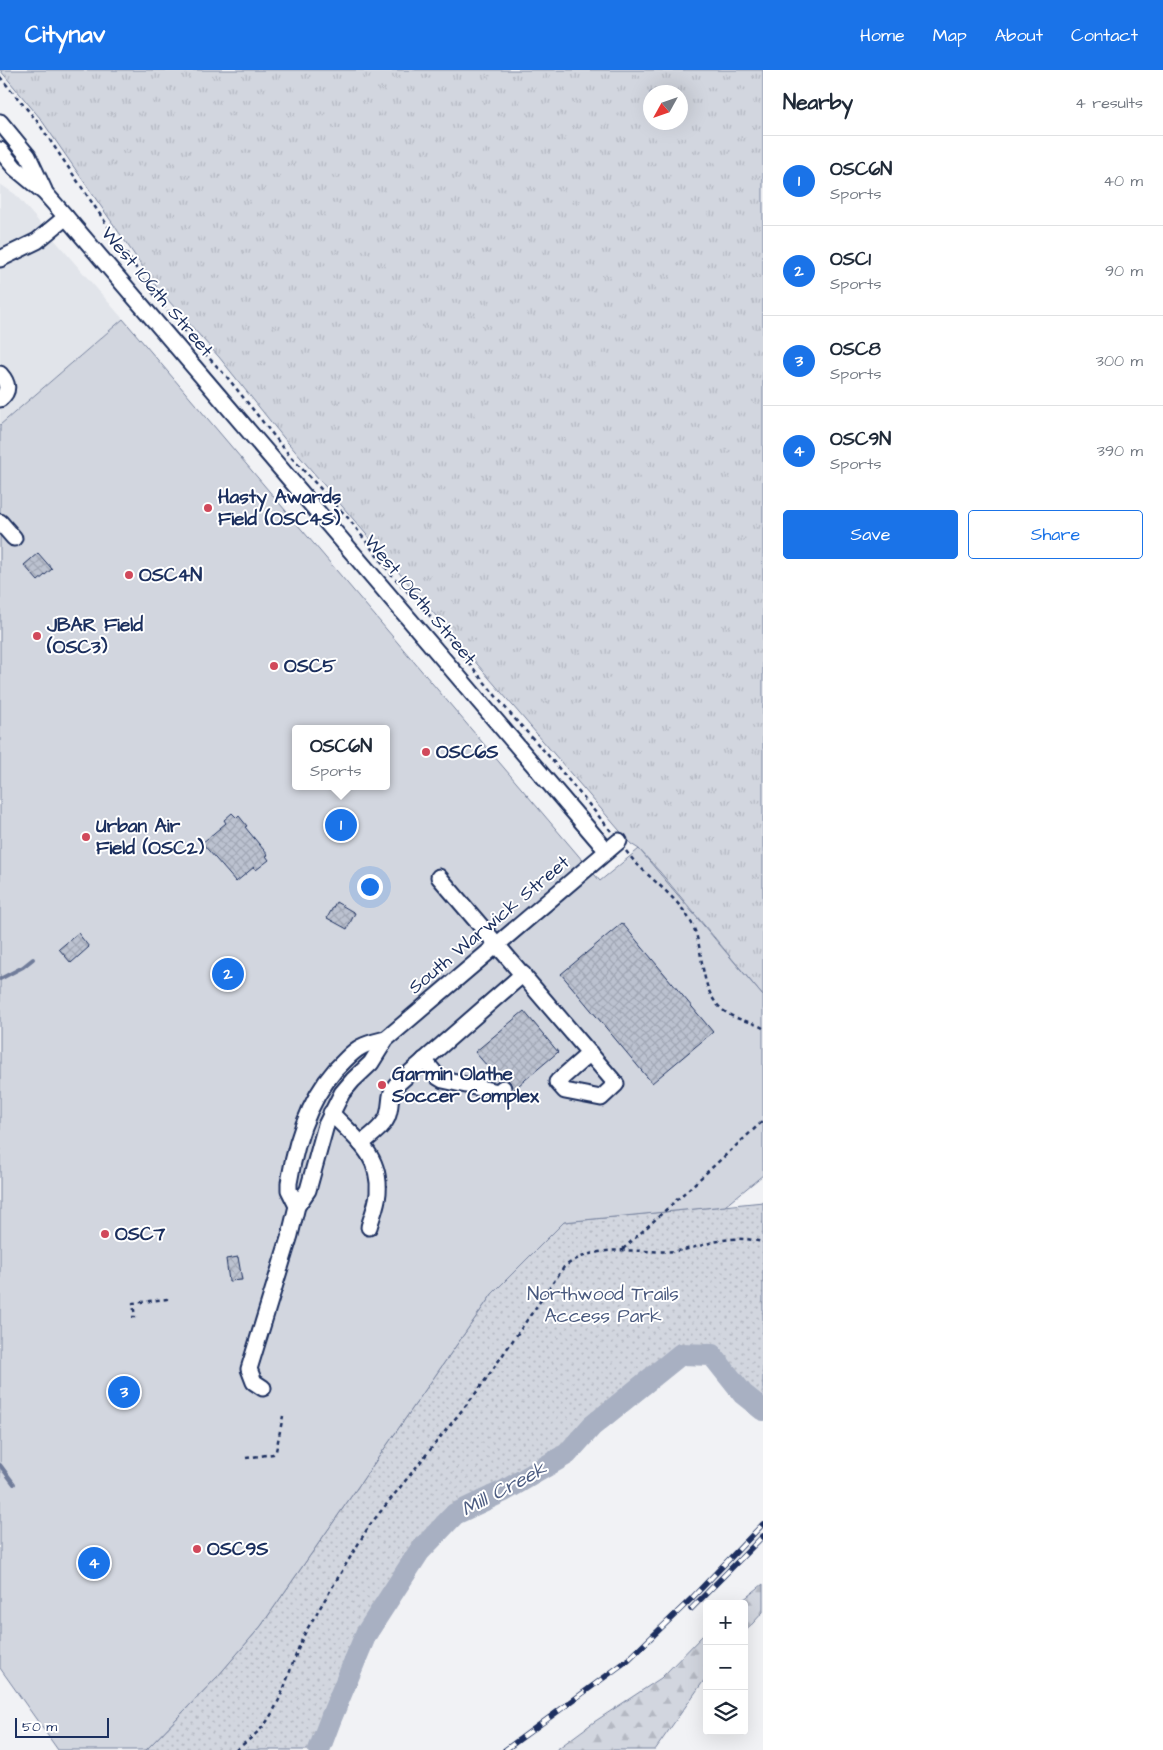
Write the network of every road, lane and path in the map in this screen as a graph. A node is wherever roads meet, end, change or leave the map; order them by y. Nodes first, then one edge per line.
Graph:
1 (0, 77) edge
2 (0, 122) edge
3 (0, 150) edge
4 (45, 193) junction
5 (66, 217) junction
6 (0, 259) edge
7 (0, 374) edge
8 (0, 399) edge
9 (0, 522) edge
10 (14, 538) dead end
11 (613, 846) junction
12 (439, 877) dead end
13 (496, 944) junction
14 (523, 974) junction
15 (763, 1028) edge
16 (386, 1039) junction
17 (590, 1054) dead end
18 (424, 1060) junction
19 (503, 1088) dead end
20 (331, 1113) junction
21 (763, 1121) edge
22 (361, 1144) junction
23 (297, 1206) junction
24 (369, 1227) dead end
25 (763, 1242) edge
26 (622, 1250) junction
27 (166, 1295) dead end
28 (132, 1317) dead end
29 (263, 1388) dead end
30 (283, 1416) dead end
31 (246, 1458) dead end
32 (236, 1750) edge

1 - 11 path
2 - 4 street, West 106th Street
3 - 4 street, West 106th Street
4 - 5 street, West 106th Street
5 - 6 street
5 - 11 street, West 106th Street
7 - 8 street
9 - 10 street
11 - 13 street, South Warwick Street
11 - 15 path
12 - 13 street
13 - 14 street
13 - 16 street, South Warwick Street
14 - 17 street
14 - 18 street
16 - 20 street, South Warwick Street
16 - 23 street, South Warwick Street
18 - 19 street
18 - 22 street
20 - 22 street
20 - 23 street, South Warwick Street
21 - 26 path
22 - 24 street
23 - 29 street
25 - 26 path
26 - 32 path
27 - 28 path
30 - 31 path

